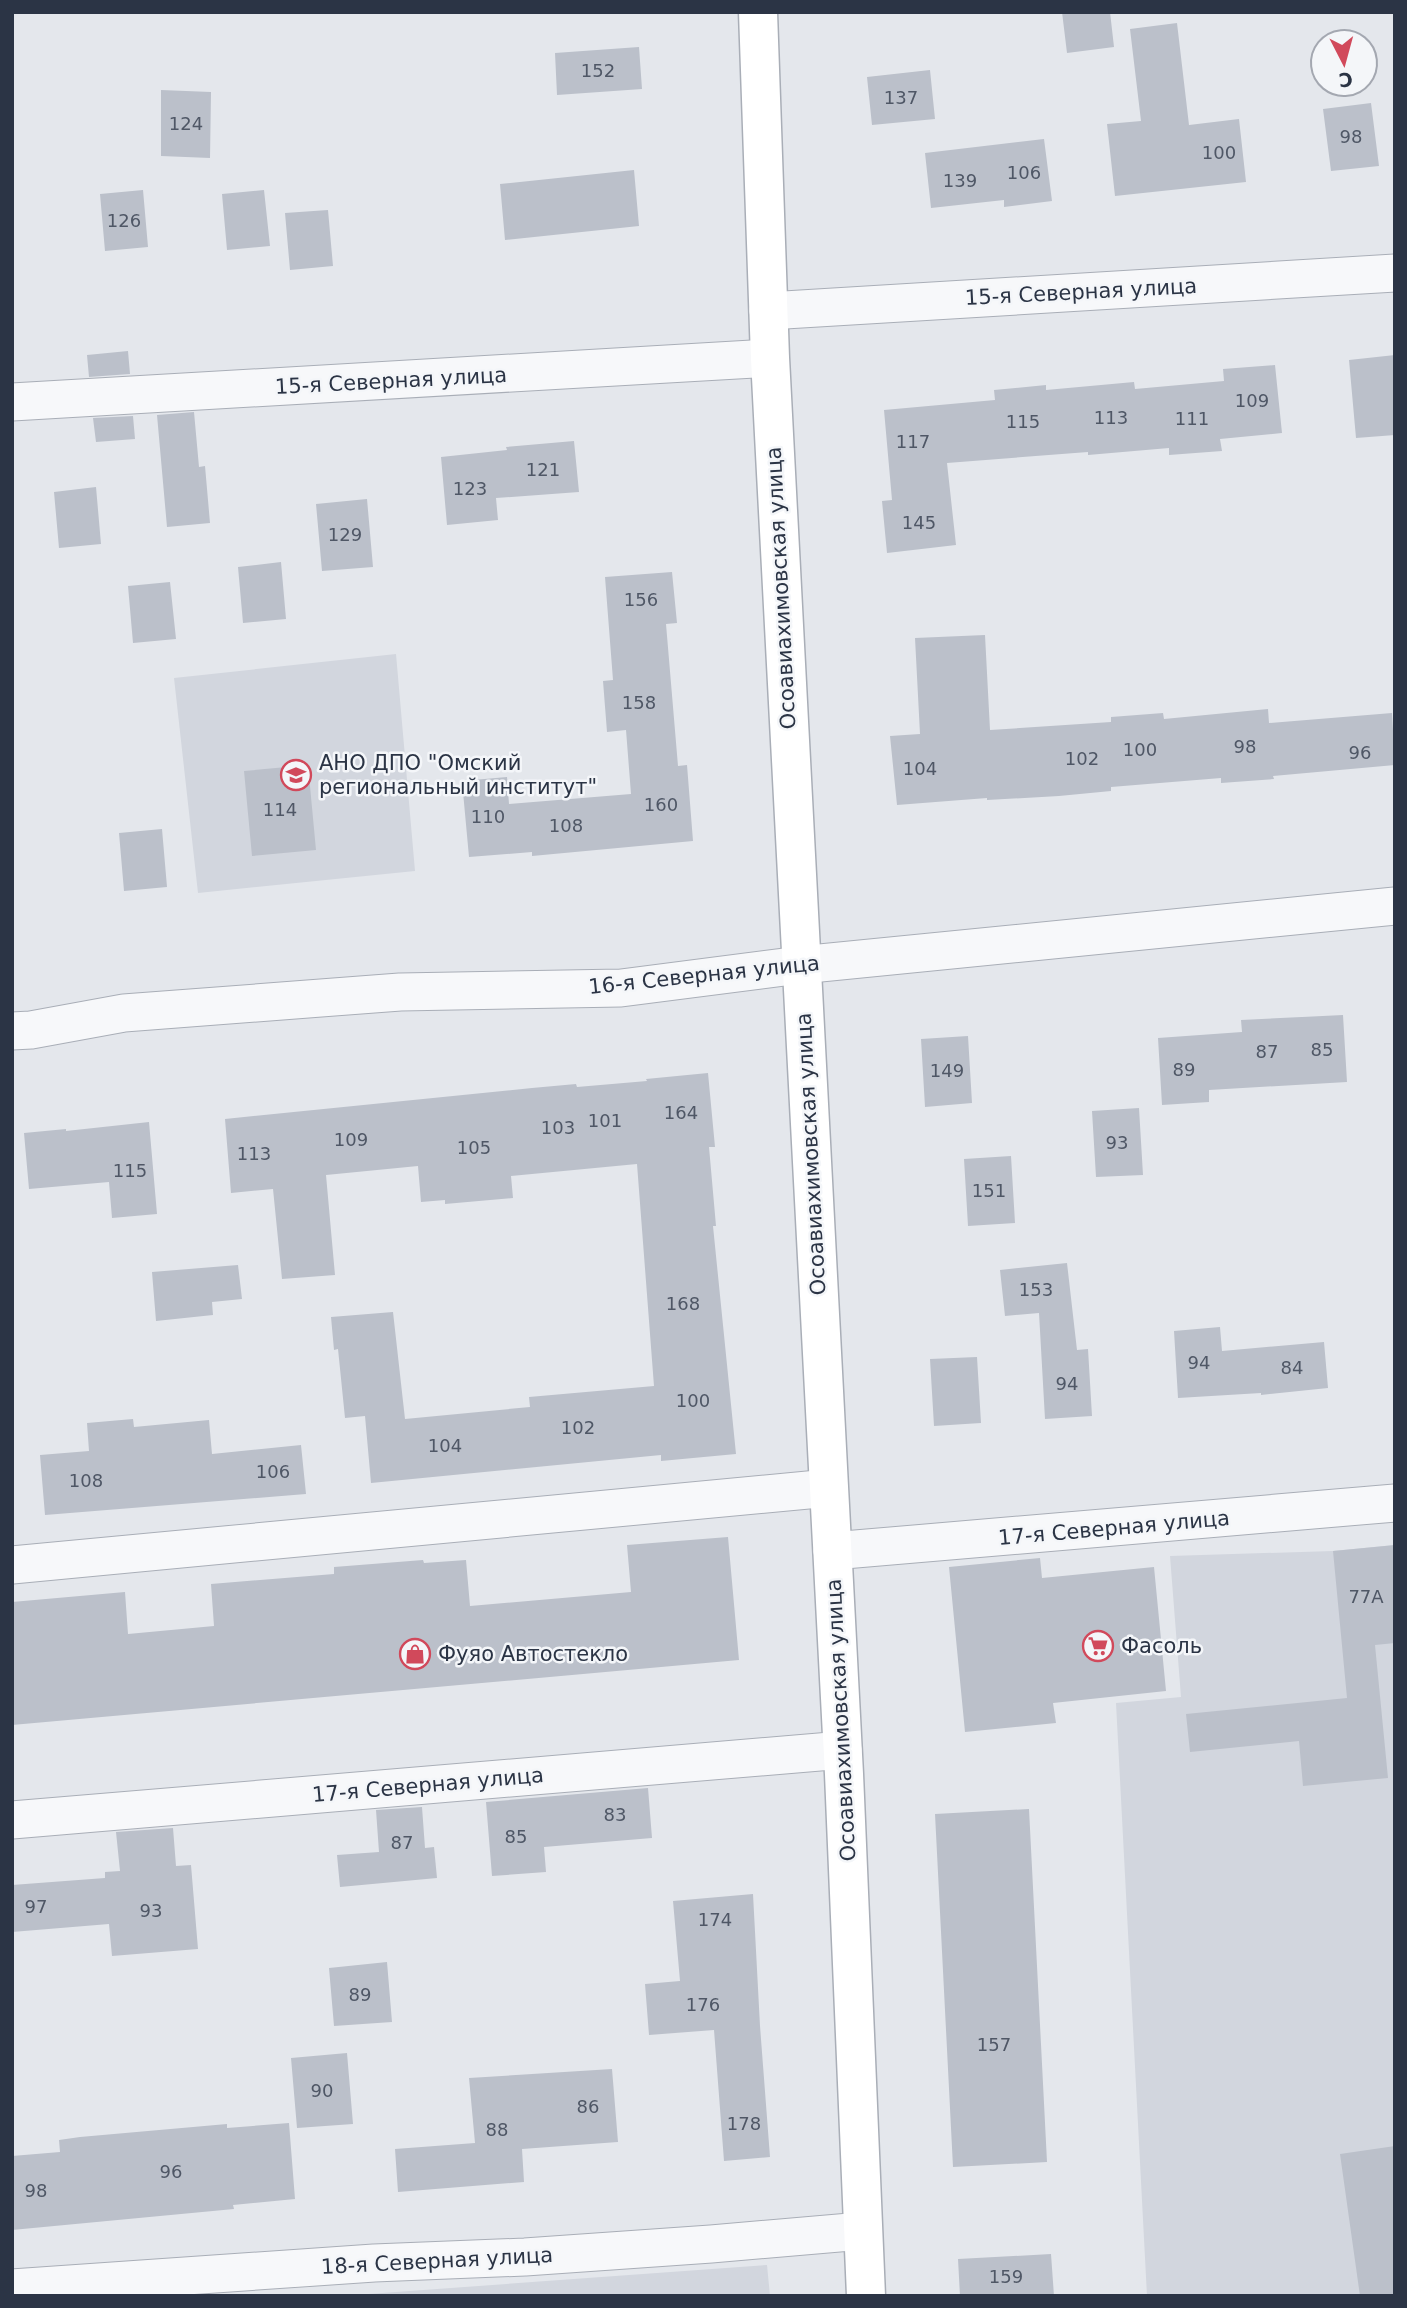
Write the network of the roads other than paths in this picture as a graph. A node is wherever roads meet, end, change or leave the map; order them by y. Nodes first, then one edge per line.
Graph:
1 (758, 12) edge
2 (1395, 273) edge
3 (768, 311) junction
4 (770, 358) junction
5 (12, 402) edge
6 (1395, 906) edge
7 (800, 965) junction
8 (12, 1031) edge
9 (829, 1488) junction
10 (1395, 1503) edge
11 (832, 1551) junction
12 (12, 1565) edge
13 (843, 1750) junction
14 (12, 1820) edge
15 (862, 2231) junction
16 (12, 2288) edge
17 (866, 2296) edge

1 - 3 street, Осоавиахимовская улица
2 - 3 street, 15-я Северная улица
3 - 4 street, Осоавиахимовская улица
4 - 5 street, 15-я Северная улица
4 - 7 street, Осоавиахимовская улица
6 - 7 street, 16-я Северная улица
7 - 8 street, 16-я Северная улица
7 - 9 street, Осоавиахимовская улица
9 - 11 street, Осоавиахимовская улица
9 - 12 street
10 - 11 street, 17-я Северная улица
11 - 13 street, Осоавиахимовская улица
13 - 14 street, 17-я Северная улица
13 - 15 street, Осоавиахимовская улица
15 - 16 street, 18-я Северная улица
15 - 17 street, Осоавиахимовская улица

